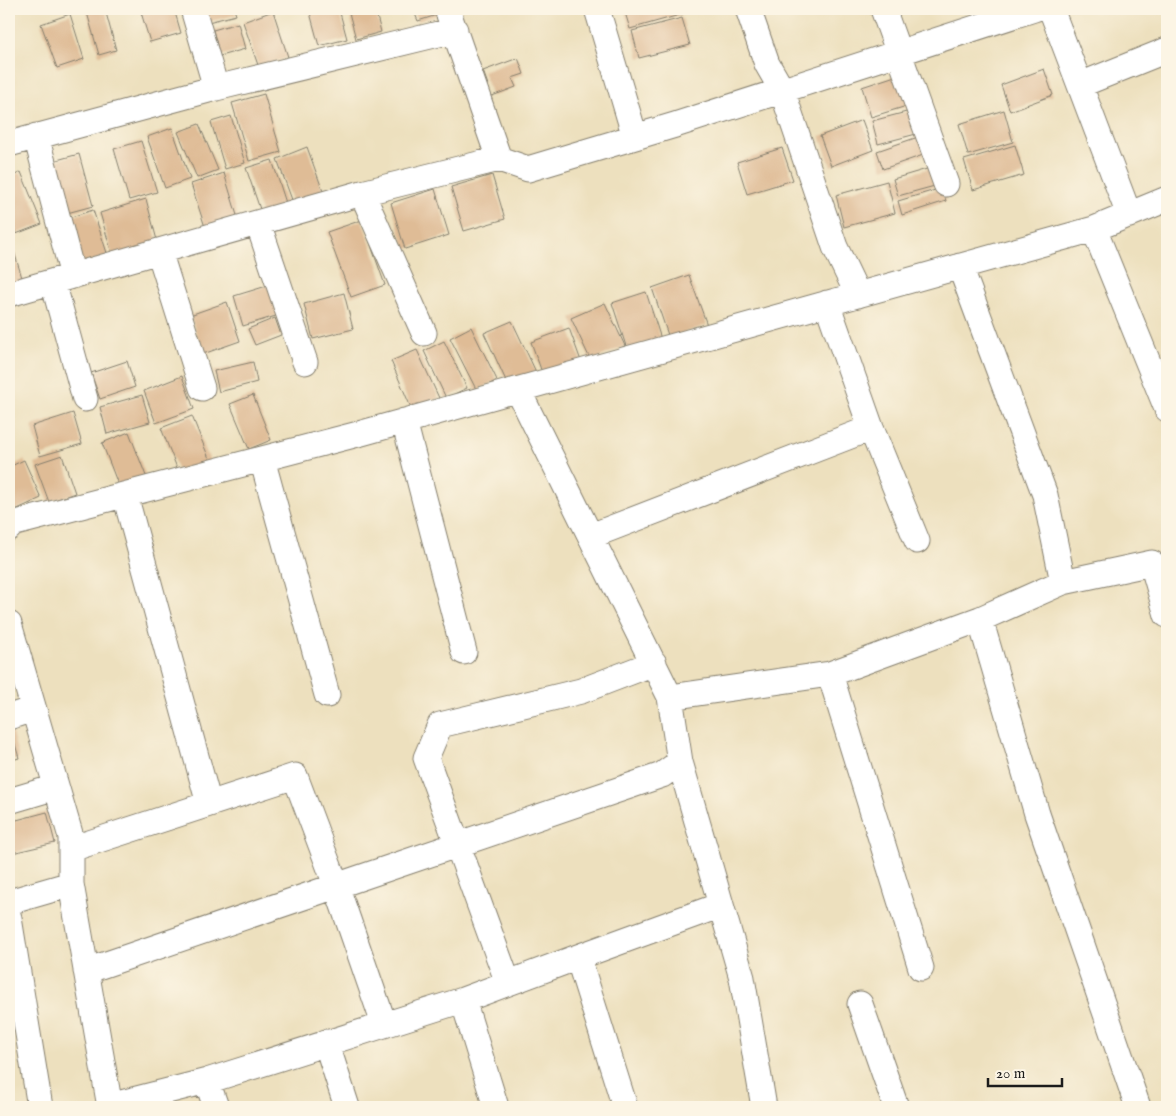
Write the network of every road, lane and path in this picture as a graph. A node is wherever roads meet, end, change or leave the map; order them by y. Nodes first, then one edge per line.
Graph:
1 (193, 9) edge
2 (597, 9) edge
3 (748, 9) edge
4 (883, 9) edge
5 (1034, 9) edge
6 (1051, 9) edge
7 (451, 20) edge
8 (1167, 50) edge
9 (898, 52) junction
10 (1080, 85) junction
11 (216, 88) junction
12 (782, 90) junction
13 (36, 136) junction
14 (636, 137) junction
15 (9, 144) edge
16 (499, 159) junction
17 (946, 184) dead end
18 (362, 193) junction
19 (1167, 199) edge
20 (1129, 215) junction
21 (258, 223) junction
22 (1094, 229) junction
23 (159, 251) junction
24 (960, 266) junction
25 (63, 279) junction
26 (9, 294) edge
27 (858, 295) junction
28 (827, 303) junction
29 (424, 333) dead end
30 (305, 362) dead end
31 (202, 388) dead end
32 (518, 390) junction
33 (85, 399) dead end
34 (1167, 409) edge
35 (404, 421) junction
36 (871, 428) junction
37 (262, 459) junction
38 (125, 495) junction
39 (9, 528) edge
40 (591, 536) junction
41 (918, 541) dead end
42 (1160, 560) edge
43 (1063, 582) junction
44 (1167, 615) edge
45 (980, 619) junction
46 (9, 624) edge
47 (464, 652) dead end
48 (654, 663) junction
49 (830, 674) junction
50 (327, 695) dead end
51 (670, 696) junction
52 (33, 709) junction
53 (9, 717) edge
54 (680, 762) junction
55 (56, 787) junction
56 (9, 801) edge
57 (209, 804) junction
58 (459, 844) junction
59 (71, 849) junction
60 (71, 884) junction
61 (336, 885) junction
62 (9, 902) edge
63 (721, 905) junction
64 (9, 918) edge
65 (578, 956) junction
66 (921, 968) dead end
67 (86, 971) junction
68 (508, 983) junction
69 (463, 1000) junction
70 (860, 1004) dead end
71 (384, 1024) junction
72 (326, 1042) junction
73 (208, 1081) junction
74 (40, 1107) edge
75 (110, 1107) edge
76 (216, 1107) edge
77 (347, 1107) edge
78 (496, 1107) edge
79 (625, 1107) edge
80 (764, 1107) edge
81 (896, 1107) edge
82 (1138, 1107) edge

1 - 11 street
2 - 14 street
3 - 12 street
4 - 9 street
5 - 9 street
6 - 10 street
7 - 11 street
7 - 16 street
8 - 10 street
9 - 12 street
9 - 17 street
10 - 20 street
11 - 13 street
12 - 14 street
12 - 27 street
13 - 15 street
13 - 25 street
14 - 16 street
16 - 18 street
18 - 21 street
18 - 29 street
19 - 20 street
20 - 22 street
21 - 23 street
21 - 30 street
22 - 24 street
22 - 34 street
23 - 25 street
23 - 31 street
24 - 27 street
24 - 43 street
25 - 26 street
25 - 33 street
27 - 28 street
28 - 32 street
28 - 36 street
32 - 35 street
32 - 40 street
35 - 37 street
35 - 47 street
36 - 40 street
36 - 41 street
37 - 38 street
37 - 50 street
38 - 39 street
38 - 57 street
40 - 48 street
42 - 43 street
42 - 44 street
43 - 45 street
45 - 49 street
45 - 82 street
46 - 52 street
48 - 51 street
48 - 58 street
49 - 51 street
49 - 66 street
51 - 54 street
52 - 53 street
52 - 55 street
54 - 58 street
54 - 63 street
55 - 56 street
55 - 59 street
57 - 59 street
57 - 61 street
58 - 61 street
58 - 68 street
59 - 60 street
60 - 62 street
60 - 67 street
61 - 67 street
61 - 71 street
63 - 65 street
63 - 80 street
64 - 74 street
65 - 68 street
65 - 79 street
67 - 75 street
68 - 69 street
69 - 71 street
69 - 78 street
70 - 81 street
71 - 72 street
72 - 73 street
72 - 77 street
73 - 75 street
73 - 76 street

